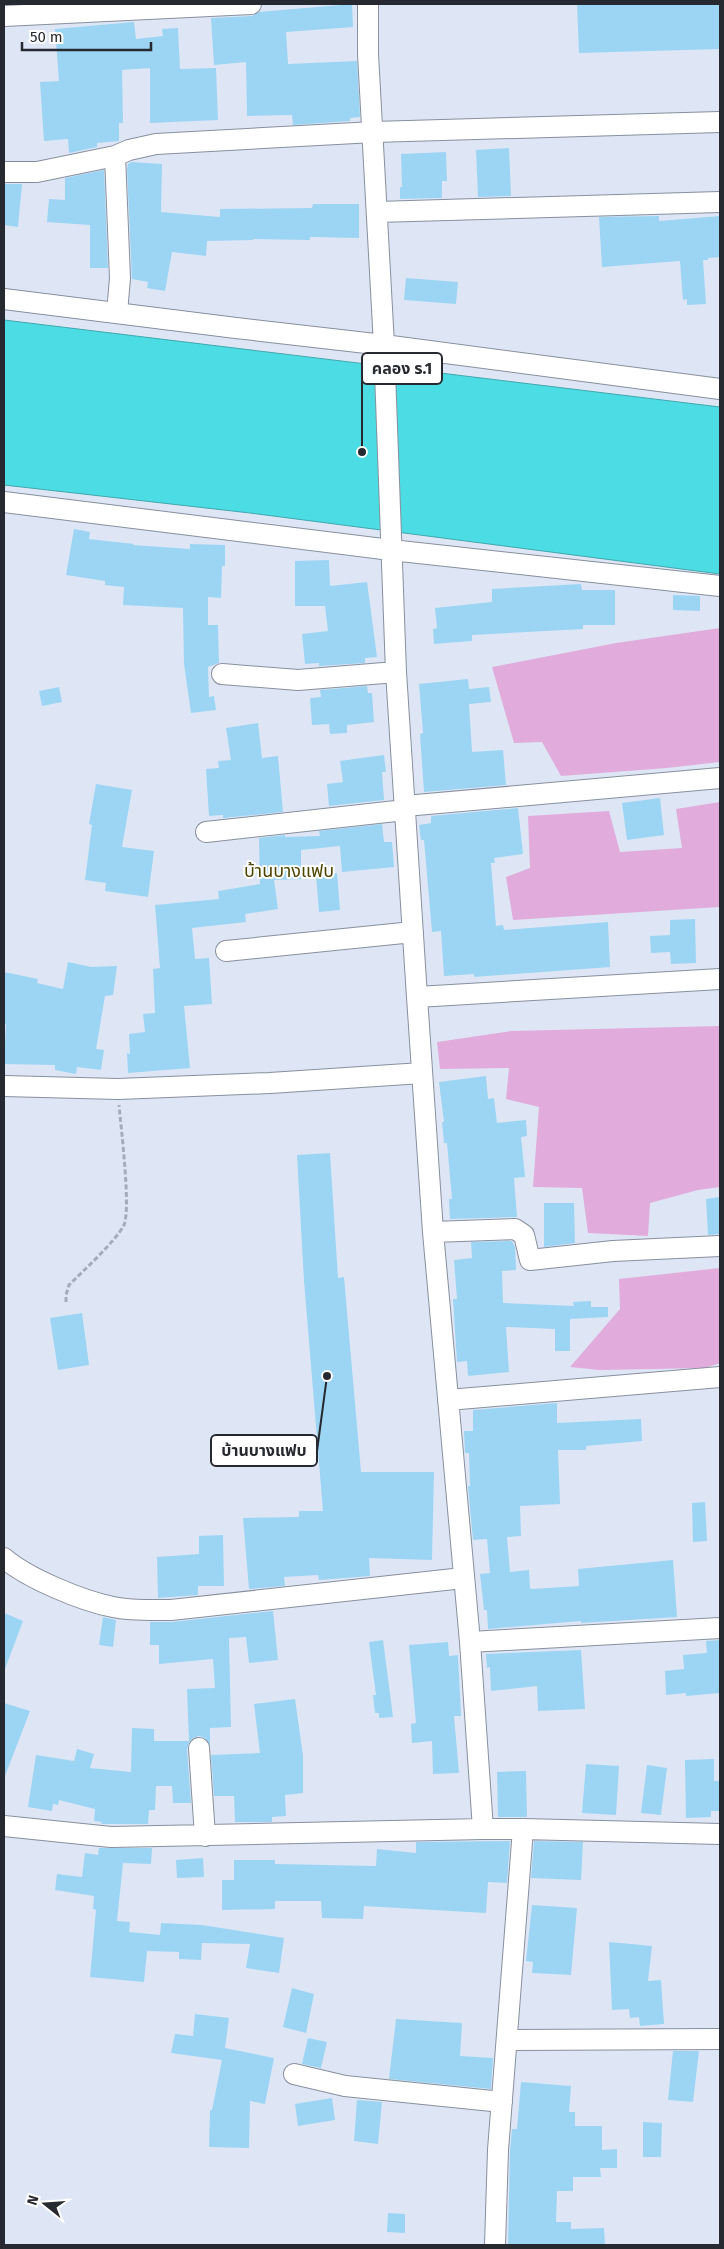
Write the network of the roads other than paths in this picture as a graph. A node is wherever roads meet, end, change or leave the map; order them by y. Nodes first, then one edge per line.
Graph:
1 (251, 4) edge
2 (368, 4) edge
3 (119, 8) edge
4 (4, 16) edge
5 (720, 122) edge
6 (374, 132) junction
7 (115, 156) junction
8 (4, 172) edge
9 (720, 202) edge
10 (376, 212) junction
11 (4, 299) edge
12 (117, 313) junction
13 (384, 345) junction
14 (720, 389) edge
15 (4, 502) edge
16 (390, 546) junction
17 (720, 586) edge
18 (396, 672) junction
19 (222, 674) dead end
20 (720, 778) edge
21 (405, 808) junction
22 (206, 832) dead end
23 (413, 932) junction
24 (226, 951) dead end
25 (720, 979) edge
26 (417, 997) junction
27 (422, 1073) junction
28 (4, 1086) edge
29 (433, 1232) junction
30 (720, 1246) edge
31 (720, 1377) edge
32 (448, 1400) junction
33 (4, 1558) edge
34 (463, 1578) junction
35 (720, 1628) edge
36 (470, 1642) junction
37 (199, 1748) dead end
38 (4, 1826) edge
39 (483, 1829) junction
40 (523, 1829) junction
41 (720, 1834) edge
42 (206, 1836) junction
43 (720, 2039) edge
44 (508, 2040) junction
45 (294, 2074) dead end
46 (502, 2102) junction
47 (495, 2245) edge

1 - 3 street
2 - 6 street
3 - 4 street
5 - 6 street
6 - 7 street
6 - 10 street
7 - 8 street
7 - 12 street
9 - 10 street
10 - 13 street
11 - 12 street
12 - 13 street
13 - 14 street
13 - 16 street
15 - 16 street
16 - 17 street
16 - 18 street
18 - 19 street
18 - 21 street
20 - 21 street
21 - 22 street
21 - 23 street
23 - 24 street
23 - 26 street
25 - 26 street
26 - 27 street
27 - 28 street
27 - 29 street
29 - 30 street
29 - 32 street
31 - 32 street
32 - 34 street
33 - 34 street
34 - 36 street
35 - 36 street
36 - 39 street
37 - 42 street
38 - 42 street
39 - 40 street
39 - 42 street
40 - 41 street
40 - 44 street
43 - 44 street
44 - 46 street
45 - 46 street
46 - 47 street

